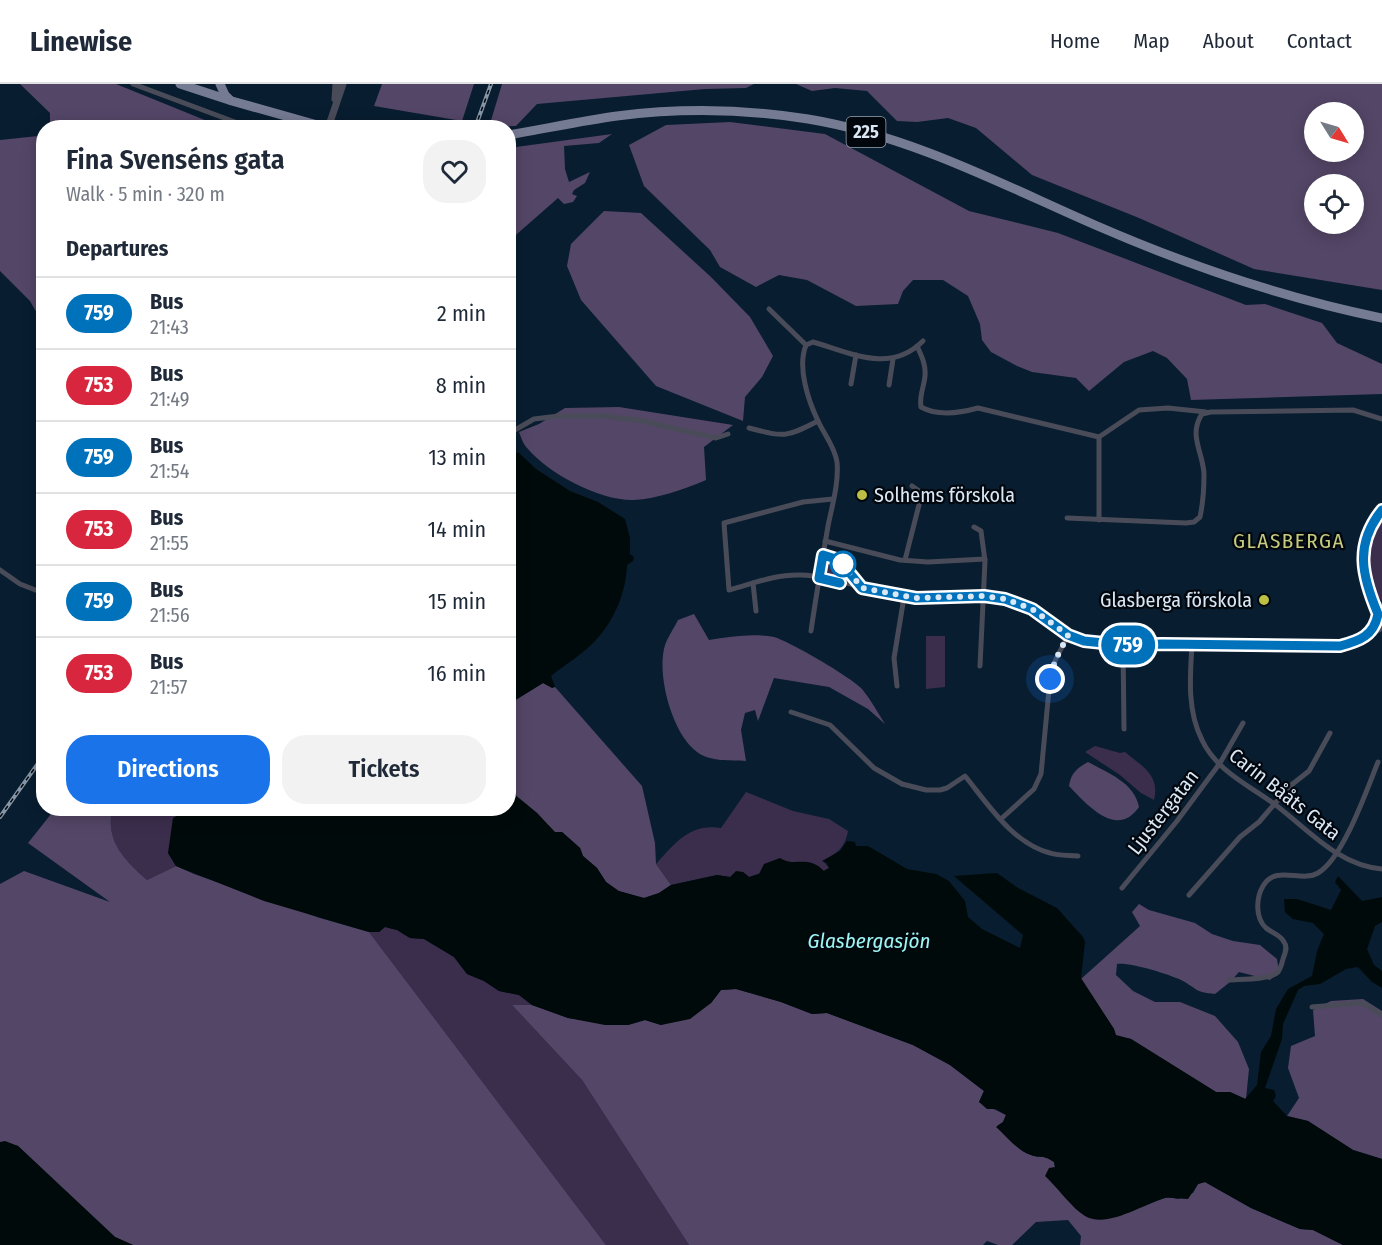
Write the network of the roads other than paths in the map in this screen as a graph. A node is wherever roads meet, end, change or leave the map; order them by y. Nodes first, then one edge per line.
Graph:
1 (133, 84) edge
2 (180, 84) edge
3 (210, 84) edge
4 (220, 84) edge
5 (336, 84) edge
6 (343, 84) edge
7 (198, 90) junction
8 (231, 102) junction
9 (333, 113) junction
10 (230, 120) edge
11 (297, 120) edge
12 (331, 120) edge
13 (516, 134) edge
14 (769, 309) dead end
15 (1382, 318) edge
16 (923, 341) dead end
17 (806, 345) junction
18 (917, 346) junction
19 (856, 355) junction
20 (892, 359) junction
21 (851, 384) dead end
22 (889, 385) dead end
23 (1207, 413) junction
24 (1382, 419) edge
25 (818, 421) junction
26 (749, 428) dead end
27 (516, 429) edge
28 (728, 434) dead end
29 (1099, 437) junction
30 (912, 486) dead end
31 (833, 499) junction
32 (1382, 510) edge
33 (1066, 518) dead end
34 (1099, 520) junction
35 (974, 526) dead end
36 (825, 541) junction
37 (823, 555) junction
38 (985, 559) junction
39 (905, 560) junction
40 (0, 570) edge
41 (819, 578) junction
42 (753, 583) junction
43 (862, 588) junction
44 (36, 589) edge
45 (984, 596) junction
46 (904, 597) junction
47 (1372, 598) junction
48 (1382, 606) edge
49 (756, 611) dead end
50 (1379, 615) edge
51 (1382, 627) edge
52 (811, 631) dead end
53 (1068, 635) junction
54 (1367, 636) junction
55 (1123, 645) junction
56 (1192, 645) junction
57 (980, 666) dead end
58 (897, 686) dead end
59 (791, 712) dead end
60 (1243, 723) dead end
61 (1124, 729) dead end
62 (1330, 732) dead end
63 (1378, 762) dead end
64 (1220, 763) junction
65 (1274, 804) junction
66 (1001, 819) junction
67 (1336, 853) junction
68 (1078, 856) dead end
69 (1382, 869) edge
70 (1122, 888) dead end
71 (1189, 895) dead end
72 (1229, 980) dead end
73 (1312, 1007) dead end
74 (1382, 1016) edge

1 - 10 street
2 - 7 main road
3 - 7 main road
4 - 8 main road
5 - 9 street
6 - 9 street
7 - 8 main road
8 - 11 main road
9 - 12 street
13 - 15 main road, 225
14 - 17 street
16 - 18 street
17 - 19 street
17 - 25 street
18 - 20 street
18 - 29 street
19 - 20 street
19 - 21 street
20 - 22 street
23 - 24 street
23 - 29 street
23 - 34 street
25 - 26 street
25 - 31 street
27 - 28 street
29 - 34 street
30 - 39 street
31 - 36 street
31 - 42 street
32 - 47 street
33 - 34 street
35 - 38 street
36 - 37 street
36 - 39 street
37 - 41 street
37 - 43 street
38 - 39 street
38 - 45 street
40 - 44 street
41 - 42 street
41 - 43 street
41 - 52 street
42 - 49 street
43 - 46 street
45 - 46 street
45 - 53 street
45 - 57 street
46 - 58 street
47 - 48 street
47 - 50 street
50 - 51 street
50 - 54 street
51 - 54 street
53 - 55 street
53 - 66 street
54 - 56 street
55 - 56 street
55 - 61 street
56 - 64 street, Carin Bååts Gata
59 - 66 street
60 - 64 street, Ljustergatan
62 - 65 street
63 - 67 street
64 - 65 street, Carin Bååts Gata
64 - 70 street, Ljustergatan
65 - 67 street, Carin Bååts Gata
65 - 71 street
66 - 68 street
67 - 69 street, Carin Bååts Gata
67 - 72 street
73 - 74 street

